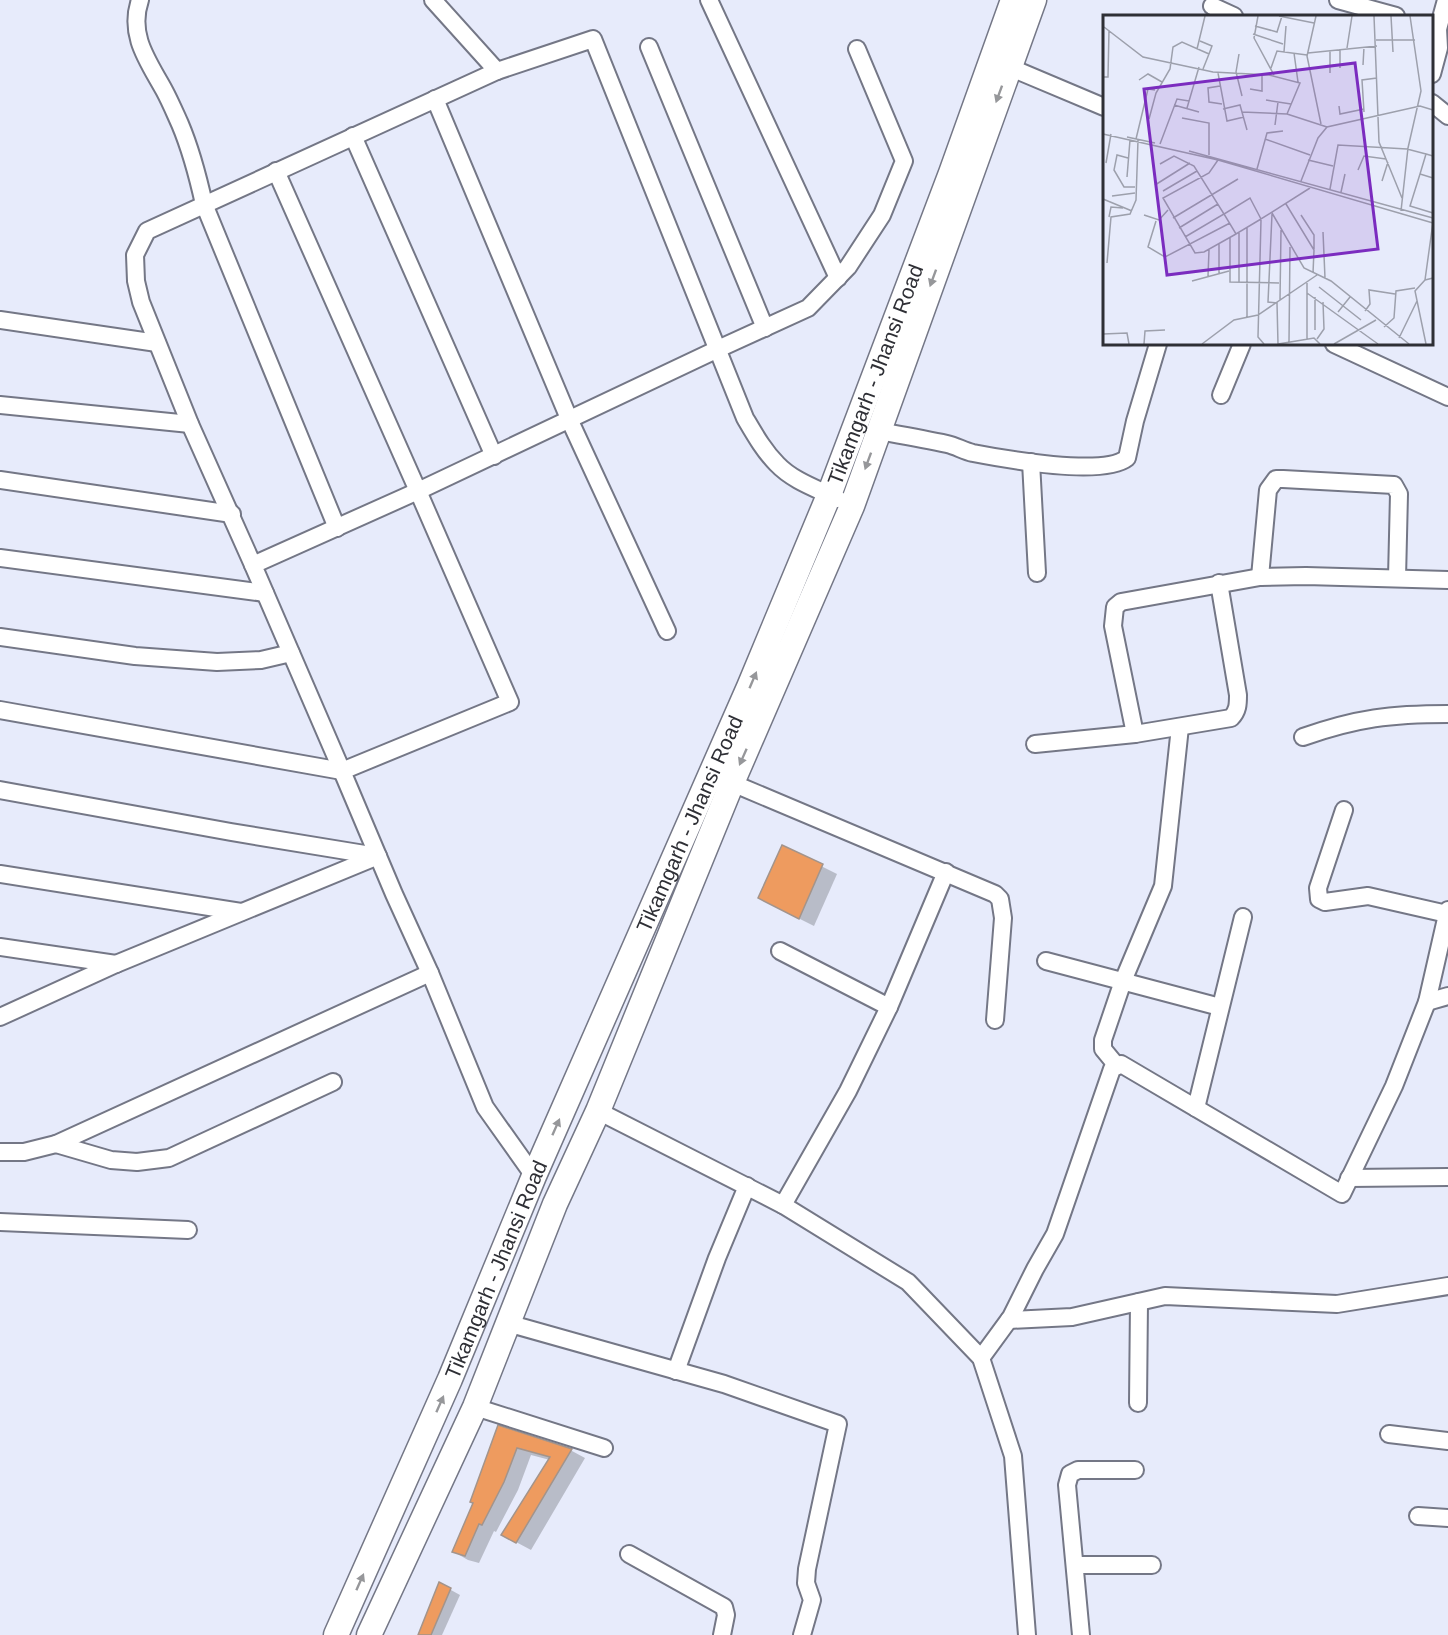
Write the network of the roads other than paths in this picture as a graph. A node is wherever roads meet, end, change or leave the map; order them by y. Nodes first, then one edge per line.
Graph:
1 (140, 0) edge
2 (434, 0) edge
3 (709, 0) edge
4 (1012, 0) edge
5 (1034, 0) edge
6 (1338, 0) edge
7 (1446, 0) edge
8 (1212, 6) dead end
9 (1232, 15) edge
10 (1391, 15) edge
11 (1435, 28) edge
12 (649, 47) dead end
13 (857, 49) dead end
14 (1009, 67) junction
15 (1433, 68) edge
16 (497, 71) junction
17 (435, 99) junction
18 (1433, 105) edge
19 (1103, 107) edge
20 (1448, 116) edge
21 (353, 135) junction
22 (276, 171) junction
23 (204, 204) junction
24 (838, 278) junction
25 (0, 320) edge
26 (765, 327) junction
27 (157, 343) junction
28 (1158, 345) edge
29 (1242, 345) edge
30 (1336, 345) edge
31 (718, 348) junction
32 (1221, 394) dead end
33 (1448, 397) edge
34 (0, 405) edge
35 (570, 421) junction
36 (190, 424) junction
37 (879, 431) junction
38 (494, 456) junction
39 (1031, 462) junction
40 (0, 480) edge
41 (418, 491) junction
42 (830, 495) junction
43 (852, 506) junction
44 (232, 514) junction
45 (337, 528) junction
46 (0, 558) edge
47 (253, 565) junction
48 (1037, 573) dead end
49 (1260, 577) junction
50 (1397, 578) junction
51 (1448, 580) edge
52 (1219, 583) junction
53 (265, 593) junction
54 (667, 631) dead end
55 (0, 638) edge
56 (291, 652) junction
57 (0, 710) edge
58 (1448, 714) edge
59 (1180, 727) junction
60 (1135, 734) junction
61 (1303, 737) dead end
62 (1035, 744) dead end
63 (342, 771) junction
64 (732, 783) junction
65 (0, 790) edge
66 (1344, 810) dead end
67 (378, 856) junction
68 (946, 872) junction
69 (0, 874) edge
70 (241, 912) junction
71 (1448, 912) edge
72 (1243, 917) dead end
73 (0, 947) edge
74 (780, 951) dead end
75 (1046, 961) dead end
76 (116, 964) junction
77 (430, 973) junction
78 (1123, 981) junction
79 (1448, 996) edge
80 (1427, 1002) junction
81 (889, 1007) junction
82 (1220, 1007) junction
83 (0, 1017) edge
84 (604, 1019) junction
85 (995, 1020) dead end
86 (630, 1032) junction
87 (1117, 1066) junction
88 (333, 1082) dead end
89 (1196, 1108) junction
90 (598, 1111) junction
91 (56, 1143) junction
92 (0, 1152) edge
93 (534, 1176) junction
94 (1448, 1177) edge
95 (1349, 1178) junction
96 (747, 1186) junction
97 (783, 1205) junction
98 (0, 1222) edge
99 (188, 1230) dead end
100 (1448, 1286) edge
101 (1139, 1302) junction
102 (1009, 1320) junction
103 (507, 1323) junction
104 (981, 1358) junction
105 (676, 1371) junction
106 (1138, 1403) dead end
107 (475, 1407) junction
108 (1389, 1434) dead end
109 (1448, 1441) edge
110 (604, 1448) dead end
111 (1135, 1470) dead end
112 (1418, 1515) dead end
113 (1448, 1518) edge
114 (629, 1554) dead end
115 (1075, 1565) junction
116 (1152, 1565) dead end
117 (336, 1635) edge
118 (369, 1635) edge
119 (722, 1635) edge
120 (802, 1635) edge
121 (1027, 1635) edge
122 (1081, 1635) edge

1 - 23 street
2 - 16 street
3 - 24 street
4 - 42 street, Tikamgarh - Jhansi Road
5 - 14 street
6 - 10 street
7 - 11 street
8 - 9 street
11 - 15 street
12 - 26 street
13 - 24 street
14 - 19 street
14 -> 37 street
16 - 17 street
16 - 31 street
17 - 21 street
17 - 35 street
18 - 20 street
21 - 22 street
21 - 38 street
22 - 23 street
22 - 41 street
23 - 27 street
23 - 45 street
24 - 26 street
25 - 27 street
26 - 31 street
27 - 36 street
28 - 39 street
29 - 32 street
30 - 33 street
31 - 35 street
31 - 42 street
34 - 36 street
35 - 38 street
35 - 54 street
36 - 44 street
37 - 39 street
37 -> 43 street
38 - 41 street
39 - 48 street
40 - 44 street
41 - 45 street
41 - 63 street
42 - 43 street
84 -> 42 street, Tikamgarh - Jhansi Road
43 -> 64 street
44 - 47 street
45 - 47 street
46 - 53 street
47 - 53 street
49 - 50 street
49 - 50 street
49 - 52 street
50 - 51 street
52 - 59 street
52 - 60 street
53 - 56 street
55 - 56 street
56 - 63 street
57 - 63 street
58 - 61 street
59 - 60 street
59 - 78 street
60 - 62 street
63 - 67 street
64 - 68 street
64 - 86 street
65 - 67 street
66 - 71 street
67 - 70 street
67 - 77 street
68 - 81 street
68 - 85 street
69 - 70 street
70 - 76 street
71 - 80 street
72 - 82 street
73 - 76 street
74 - 81 street
75 - 78 street
76 - 83 street
77 - 91 street
77 - 93 street
78 - 82 street
78 - 87 street
79 - 80 street
80 - 95 street
81 - 97 street
82 - 89 street
84 - 86 street
93 -> 84 street, Tikamgarh - Jhansi Road
86 - 90 street
87 - 89 street
87 - 102 street
88 - 91 street
89 - 95 street
90 - 96 street
90 - 103 street
91 - 92 street
117 -> 93 street, Tikamgarh - Jhansi Road
94 - 95 street
96 - 97 street
96 - 105 street
97 - 104 street
98 - 99 street
100 - 101 street
101 - 102 street
101 - 106 street
102 - 104 street
103 - 105 street
103 - 107 street
104 - 121 street
105 - 120 street
107 - 110 street
107 - 118 street
108 - 109 street
111 - 115 street
112 - 113 street
114 - 119 street
115 - 116 street
115 - 122 street

